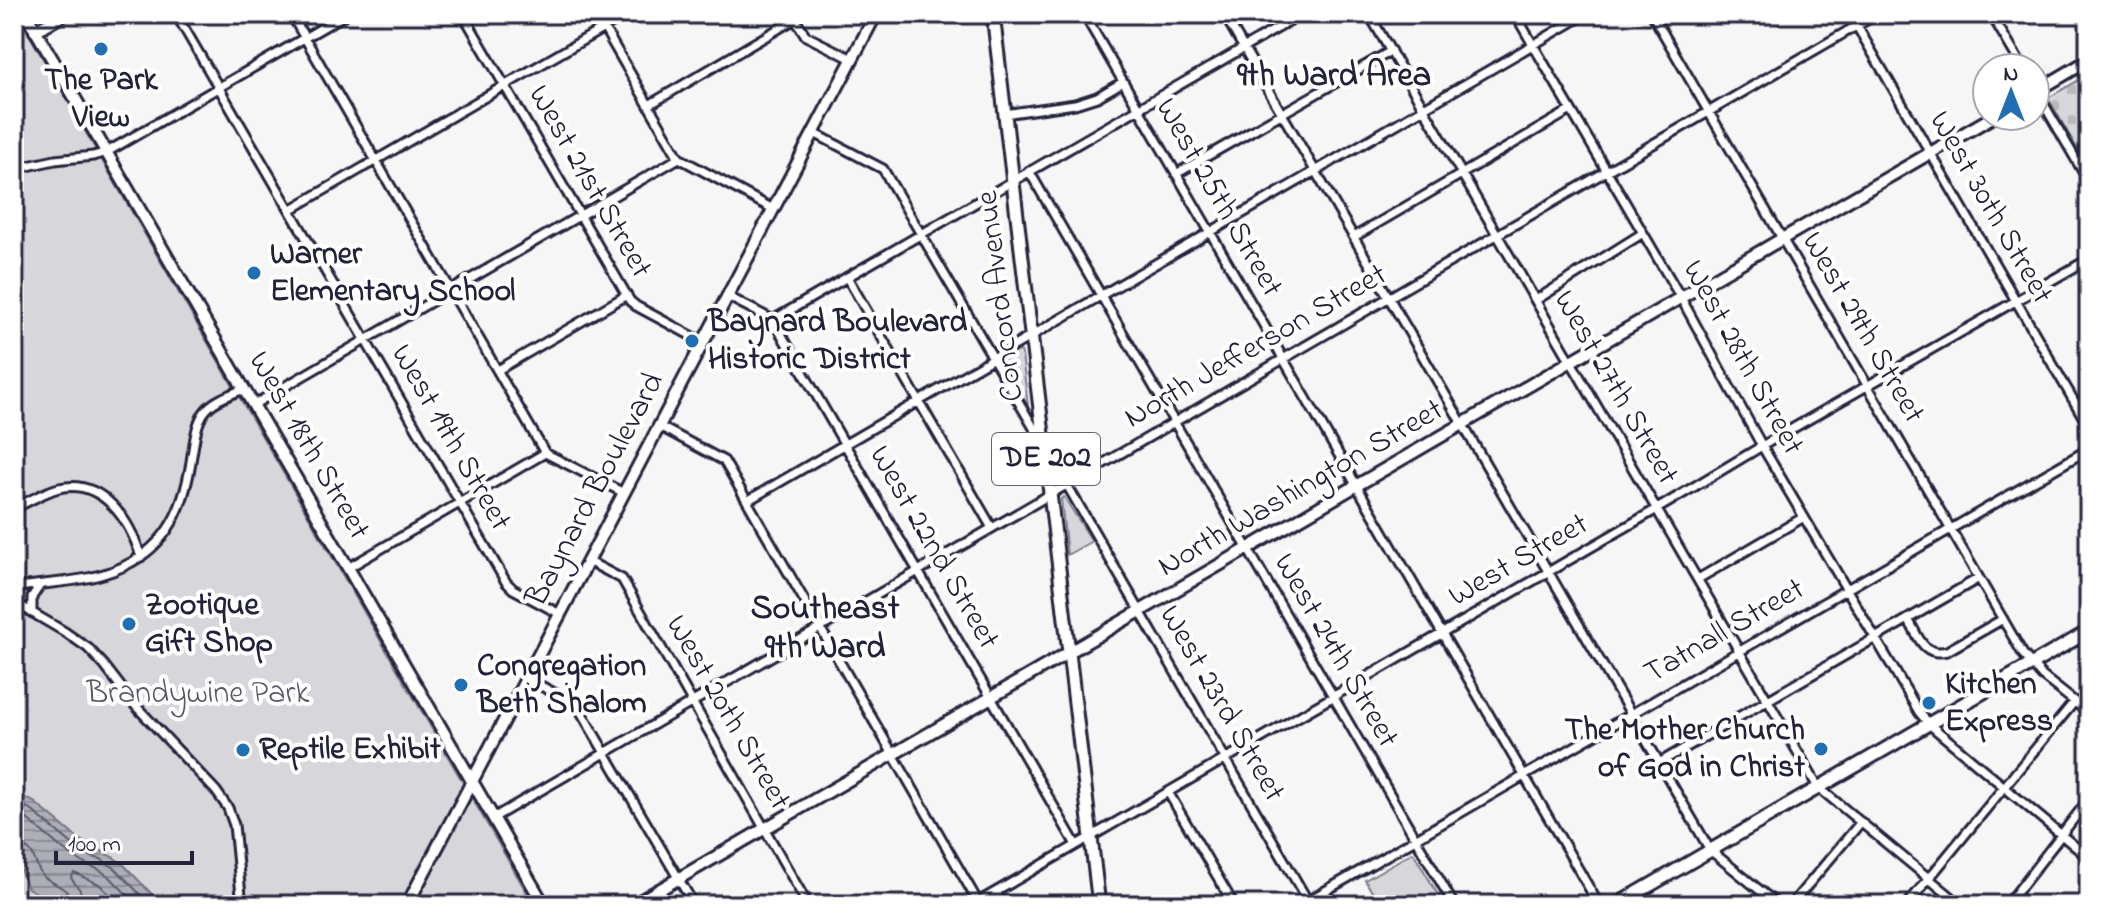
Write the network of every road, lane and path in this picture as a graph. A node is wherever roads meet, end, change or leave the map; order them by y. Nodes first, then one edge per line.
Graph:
1 (26, 14) edge
2 (65, 14) edge
3 (176, 14) edge
4 (291, 14) edge
5 (346, 14) edge
6 (463, 14) edge
7 (596, 14) edge
8 (628, 14) edge
9 (876, 14) edge
10 (993, 14) edge
11 (1084, 14) edge
12 (1224, 14) edge
13 (1302, 14) edge
14 (1369, 14) edge
15 (1515, 14) edge
16 (1586, 14) edge
17 (1652, 14) edge
18 (1850, 14) edge
19 (1877, 14) edge
20 (1991, 14) edge
21 (794, 17) edge
22 (1857, 26) junction
23 (604, 28) junction
24 (35, 31) junction
25 (305, 38) junction
26 (1533, 45) junction
27 (1244, 47) junction
28 (1391, 51) junction
29 (2014, 52) edge
30 (852, 59) junction
31 (2089, 60) edge
32 (1123, 82) junction
33 (2051, 82) edge
34 (505, 85) junction
35 (219, 87) junction
36 (649, 105) junction
37 (1138, 108) junction
38 (1424, 108) junction
39 (1571, 110) junction
40 (1709, 112) junction
41 (1004, 114) junction
42 (1283, 115) junction
43 (2051, 118) edge
44 (1971, 129) edge
45 (814, 133) junction
46 (107, 152) junction
47 (1930, 153) junction
48 (679, 158) junction
49 (376, 160) junction
50 (14, 169) edge
51 (1029, 171) junction
52 (1315, 171) junction
53 (1607, 171) junction
54 (1462, 173) junction
55 (1176, 174) junction
56 (1014, 180) junction
57 (2089, 182) edge
58 (773, 209) junction
59 (290, 210) junction
60 (580, 215) junction
61 (1209, 232) junction
62 (1643, 233) junction
63 (921, 234) junction
64 (1497, 235) junction
65 (1354, 237) junction
66 (1782, 239) junction
67 (2089, 259) edge
68 (847, 277) junction
69 (452, 291) junction
70 (627, 295) junction
71 (1101, 295) junction
72 (727, 296) junction
73 (1389, 298) junction
74 (1681, 298) junction
75 (1536, 300) junction
76 (2016, 301) junction
77 (773, 320) junction
78 (1031, 335) junction
79 (366, 341) junction
80 (703, 342) junction
81 (993, 358) junction
82 (1283, 359) junction
83 (1571, 361) junction
84 (498, 370) junction
85 (1868, 387) junction
86 (244, 389) junction
87 (918, 401) junction
88 (253, 405) junction
89 (1175, 422) junction
90 (1463, 425) junction
91 (659, 426) junction
92 (2089, 427) edge
93 (845, 444) junction
94 (1044, 446) junction
95 (1762, 446) junction
96 (2089, 449) edge
97 (545, 453) junction
98 (1067, 485) junction
99 (1356, 486) junction
100 (624, 493) junction
101 (1049, 495) junction
102 (747, 501) junction
103 (460, 502) junction
104 (14, 508) edge
105 (1657, 509) junction
106 (1804, 517) junction
107 (992, 528) junction
108 (1951, 529) junction
109 (1248, 549) junction
110 (141, 557) junction
111 (588, 561) junction
112 (348, 568) junction
113 (918, 571) junction
114 (1548, 572) junction
115 (1979, 578) junction
116 (1698, 579) junction
117 (40, 585) junction
118 (14, 588) edge
119 (1846, 589) junction
120 (14, 602) edge
121 (1141, 612) junction
122 (32, 613) junction
123 (560, 614) junction
124 (1908, 619) junction
125 (2003, 619) junction
126 (820, 628) junction
127 (2089, 631) edge
128 (1441, 634) junction
129 (1874, 637) junction
130 (1740, 652) junction
131 (1068, 654) junction
132 (2031, 665) junction
133 (526, 678) junction
134 (1333, 696) junction
135 (991, 698) junction
136 (1768, 700) junction
137 (692, 702) junction
138 (2074, 702) junction
139 (2089, 713) edge
140 (1631, 714) junction
141 (1929, 724) junction
142 (606, 754) junction
143 (893, 755) junction
144 (1226, 759) junction
145 (1659, 763) junction
146 (1523, 777) junction
147 (473, 782) junction
148 (1818, 787) junction
149 (2004, 789) junction
150 (1168, 792) junction
151 (2089, 799) edge
152 (493, 818) junction
153 (1861, 822) junction
154 (766, 828) junction
155 (2060, 834) junction
156 (1092, 836) junction
157 (1416, 839) junction
158 (1076, 845) junction
159 (1710, 850) junction
160 (2089, 858) edge
161 (679, 879) junction
162 (1929, 879) junction
163 (998, 891) junction
164 (976, 904) edge
165 (1307, 904) edge
166 (242, 905) edge
167 (407, 905) edge
168 (544, 905) edge
169 (633, 905) edge
170 (694, 905) edge
171 (808, 905) edge
172 (998, 905) edge
173 (1099, 905) edge
174 (1234, 905) edge
175 (1454, 905) edge
176 (1599, 905) edge
177 (1616, 905) edge
178 (1778, 905) edge
179 (1791, 905) edge
180 (1907, 905) edge
181 (1961, 905) edge
182 (2007, 905) edge

1 - 24 main road, West 18th Street
2 - 24 main road
3 - 35 street, West 19th Street
4 - 25 street
5 - 25 street
6 - 34 street, West 21st Street
7 - 23 street
8 - 23 street
9 - 30 main road, Baynard Boulevard
10 - 41 main road, Concord Avenue / DE 202
11 - 32 street, West 25th Street
12 - 27 street
13 - 27 street
14 - 28 street, West 27th Street
15 - 26 street, West 28th Street
16 - 26 street
17 - 40 street, West 29th Street
18 - 22 street, West 30th Street
19 - 22 street, North Jefferson Street
20 - 29 street
21 - 30 street
21 - 36 street
22 - 40 street, North Jefferson Street
22 - 47 street, West 30th Street
23 - 34 street
23 - 36 street
24 - 46 main road, West 18th Street
25 - 35 street
25 - 49 street
26 - 38 street
26 - 39 street, West 28th Street
27 - 37 street
27 - 42 street
28 - 38 street, West 27th Street
28 - 42 street
30 - 45 main road, Baynard Boulevard
31 - 33 main road
32 - 37 street, West 25th Street
32 - 41 street
34 - 49 street
34 - 60 street, West 21st Street
35 - 46 street
35 - 59 street, West 19th Street
36 - 48 street
37 - 51 street
37 - 55 street, West 25th Street
38 - 52 street
38 - 54 street, West 27th Street
39 - 53 street, West 28th Street
39 - 54 street
40 - 53 street, North Jefferson Street
40 - 66 street, West 29th Street
41 - 56 main road, Concord Avenue / DE 202
42 - 52 street
42 - 55 street
43 - 57 street
44 - 47 main road, North Washington Street
45 - 58 main road, Baynard Boulevard
45 - 63 street
46 - 50 street
46 - 86 main road, West 18th Street
47 - 66 main road, North Washington Street
47 - 76 street, West 30th Street
48 - 58 street
48 - 60 street
49 - 59 street
49 - 69 street
51 - 56 street
51 - 71 street, West 24th Street
52 - 61 street
52 - 65 street
53 - 62 street, West 28th Street
53 - 64 street, North Jefferson Street
54 - 64 street, West 27th Street
54 - 65 street
55 - 61 street, West 25th Street
56 - 63 street
56 - 78 main road, Concord Avenue / DE 202
58 - 72 main road, Baynard Boulevard
59 - 79 street, West 19th Street
60 - 69 street
60 - 70 street, West 21st Street
61 - 71 street
61 - 82 street, West 25th Street
62 - 74 street, West 28th Street
62 - 75 street
63 - 68 street
63 - 81 street
64 - 73 street, North Jefferson Street
64 - 75 street, West 27th Street
65 - 73 street
66 - 74 main road, North Washington Street
66 - 85 street, West 29th Street
67 - 76 street, West Street
68 - 77 street
68 - 87 street
69 - 79 street
69 - 84 street
70 - 80 street, West 21st Street
70 - 84 street
71 - 78 street
71 - 89 street, West 24th Street
72 - 77 street
72 - 80 main road, Baynard Boulevard
73 - 82 street, North Jefferson Street
73 - 90 street
74 - 83 main road, North Washington Street
74 - 95 street, West 28th Street
75 - 83 street, West 27th Street
76 - 85 street, West Street
76 - 92 street, West 30th Street
77 - 93 street, West 22nd Street
78 - 81 street
78 - 94 main road, Concord Avenue / DE 202
79 - 88 street
79 - 103 street, West 19th Street
80 - 91 main road, Baynard Boulevard
81 - 87 street
81 - 94 street
82 - 89 street, North Jefferson Street
82 - 99 street, West 25th Street
83 - 90 main road, North Washington Street
83 - 105 street, West 27th Street
84 - 97 street
85 - 95 street, West Street
85 - 108 street, West 29th Street
86 - 88 main road, West 18th Street
86 - 110 street
87 - 93 street
87 - 107 street
88 - 112 main road, West 18th Street
89 - 98 street, North Jefferson Street
89 - 109 street, West 24th Street
90 - 99 main road, North Washington Street
90 - 114 street
91 - 100 main road, Baynard Boulevard
91 - 102 street
93 - 102 street
93 - 113 street, West 22nd Street
94 - 101 main road, Concord Avenue / DE 202
95 - 105 street, West Street
95 - 106 street, West 28th Street
96 - 108 street, Tatnall Street
97 - 100 street
97 - 103 street
98 - 101 street, North Jefferson Street
98 - 121 street, West 23rd Street
99 - 109 main road, North Washington Street
99 - 128 street, West 25th Street
100 - 111 main road, Baynard Boulevard
101 - 107 street, North Jefferson Street
101 - 131 main road, Concord Avenue / DE 202
102 - 126 street
103 - 112 street
103 - 123 street, West 19th Street
104 - 110 street
105 - 114 street, West Street
105 - 116 street, West 27th Street
106 - 116 street
106 - 119 street, West 28th Street
107 - 113 street, North Jefferson Street
108 - 115 street, West 29th Street
108 - 119 street, Tatnall Street
109 - 121 main road, North Washington Street
109 - 134 street, West 24th Street
110 - 117 street
111 - 123 main road, Baynard Boulevard
111 - 137 street, West 20th Street
112 - 147 main road, West 18th Street
113 - 126 street, North Jefferson Street
113 - 135 street, West 22nd Street
114 - 128 street, West Street
114 - 140 street
115 - 124 street
115 - 125 street, West 29th Street
116 - 130 street, West 27th Street
117 - 118 street
117 - 122 street
119 - 129 street, West 28th Street
119 - 130 street, Tatnall Street
120 - 122 street
121 - 131 main road, North Washington Street
121 - 144 street, West 23rd Street
122 - 166 street
123 - 133 main road, Baynard Boulevard
124 - 125 street
124 - 129 street
125 - 132 street, West 29th Street
126 - 137 street, North Jefferson Street
126 - 143 street
127 - 132 main road
128 - 134 street, West Street
128 - 146 street, West 25th Street
129 - 136 street
129 - 141 street, West 28th Street
130 - 136 street, West 27th Street
130 - 140 street, Tatnall Street
131 - 135 main road, North Washington Street
131 - 156 main road, Concord Avenue / DE 202
132 - 138 street, West 29th Street
132 - 141 main road
133 - 142 street
133 - 147 main road, Baynard Boulevard
134 - 144 street, West Street
134 - 157 street, West 24th Street
135 - 143 main road, North Washington Street
135 - 158 street, West 22nd Street
136 - 145 street
136 - 148 street, West 27th Street
137 - 142 street, North Jefferson Street
137 - 154 street, West 20th Street
138 - 139 street, West 29th Street
138 - 149 street
140 - 145 street
140 - 146 street, Tatnall Street
141 - 148 main road
141 - 149 street, West 28th Street
142 - 152 street, North Jefferson Street
142 - 161 street
143 - 154 main road, North Washington Street
143 - 164 street
144 - 150 street, West Street
144 - 165 street, West 23rd Street
145 - 159 street
146 - 157 street, Tatnall Street
146 - 176 street, West 25th Street
147 - 152 main road, West 18th Street
147 - 167 main road, Baynard Boulevard
148 - 153 street
148 - 159 main road
149 - 155 street, West 28th Street
149 - 162 street
150 - 156 street, West Street
150 - 174 street
151 - 155 street
152 - 168 main road, West 18th Street
153 - 162 street
153 - 179 street
154 - 161 main road, North Washington Street
154 - 171 street, West 20th Street
155 - 160 street, West 28th Street
155 - 182 street
156 - 158 street, West Street
156 - 173 main road, Concord Avenue / DE 202
157 - 165 street, Tatnall Street
157 - 175 street, West 24th Street
158 - 163 street, West Street
159 - 177 main road
159 - 178 street
161 - 169 main road, North Washington Street
161 - 170 street
162 - 180 street
162 - 181 street
163 - 164 street, West Street
163 - 172 street

